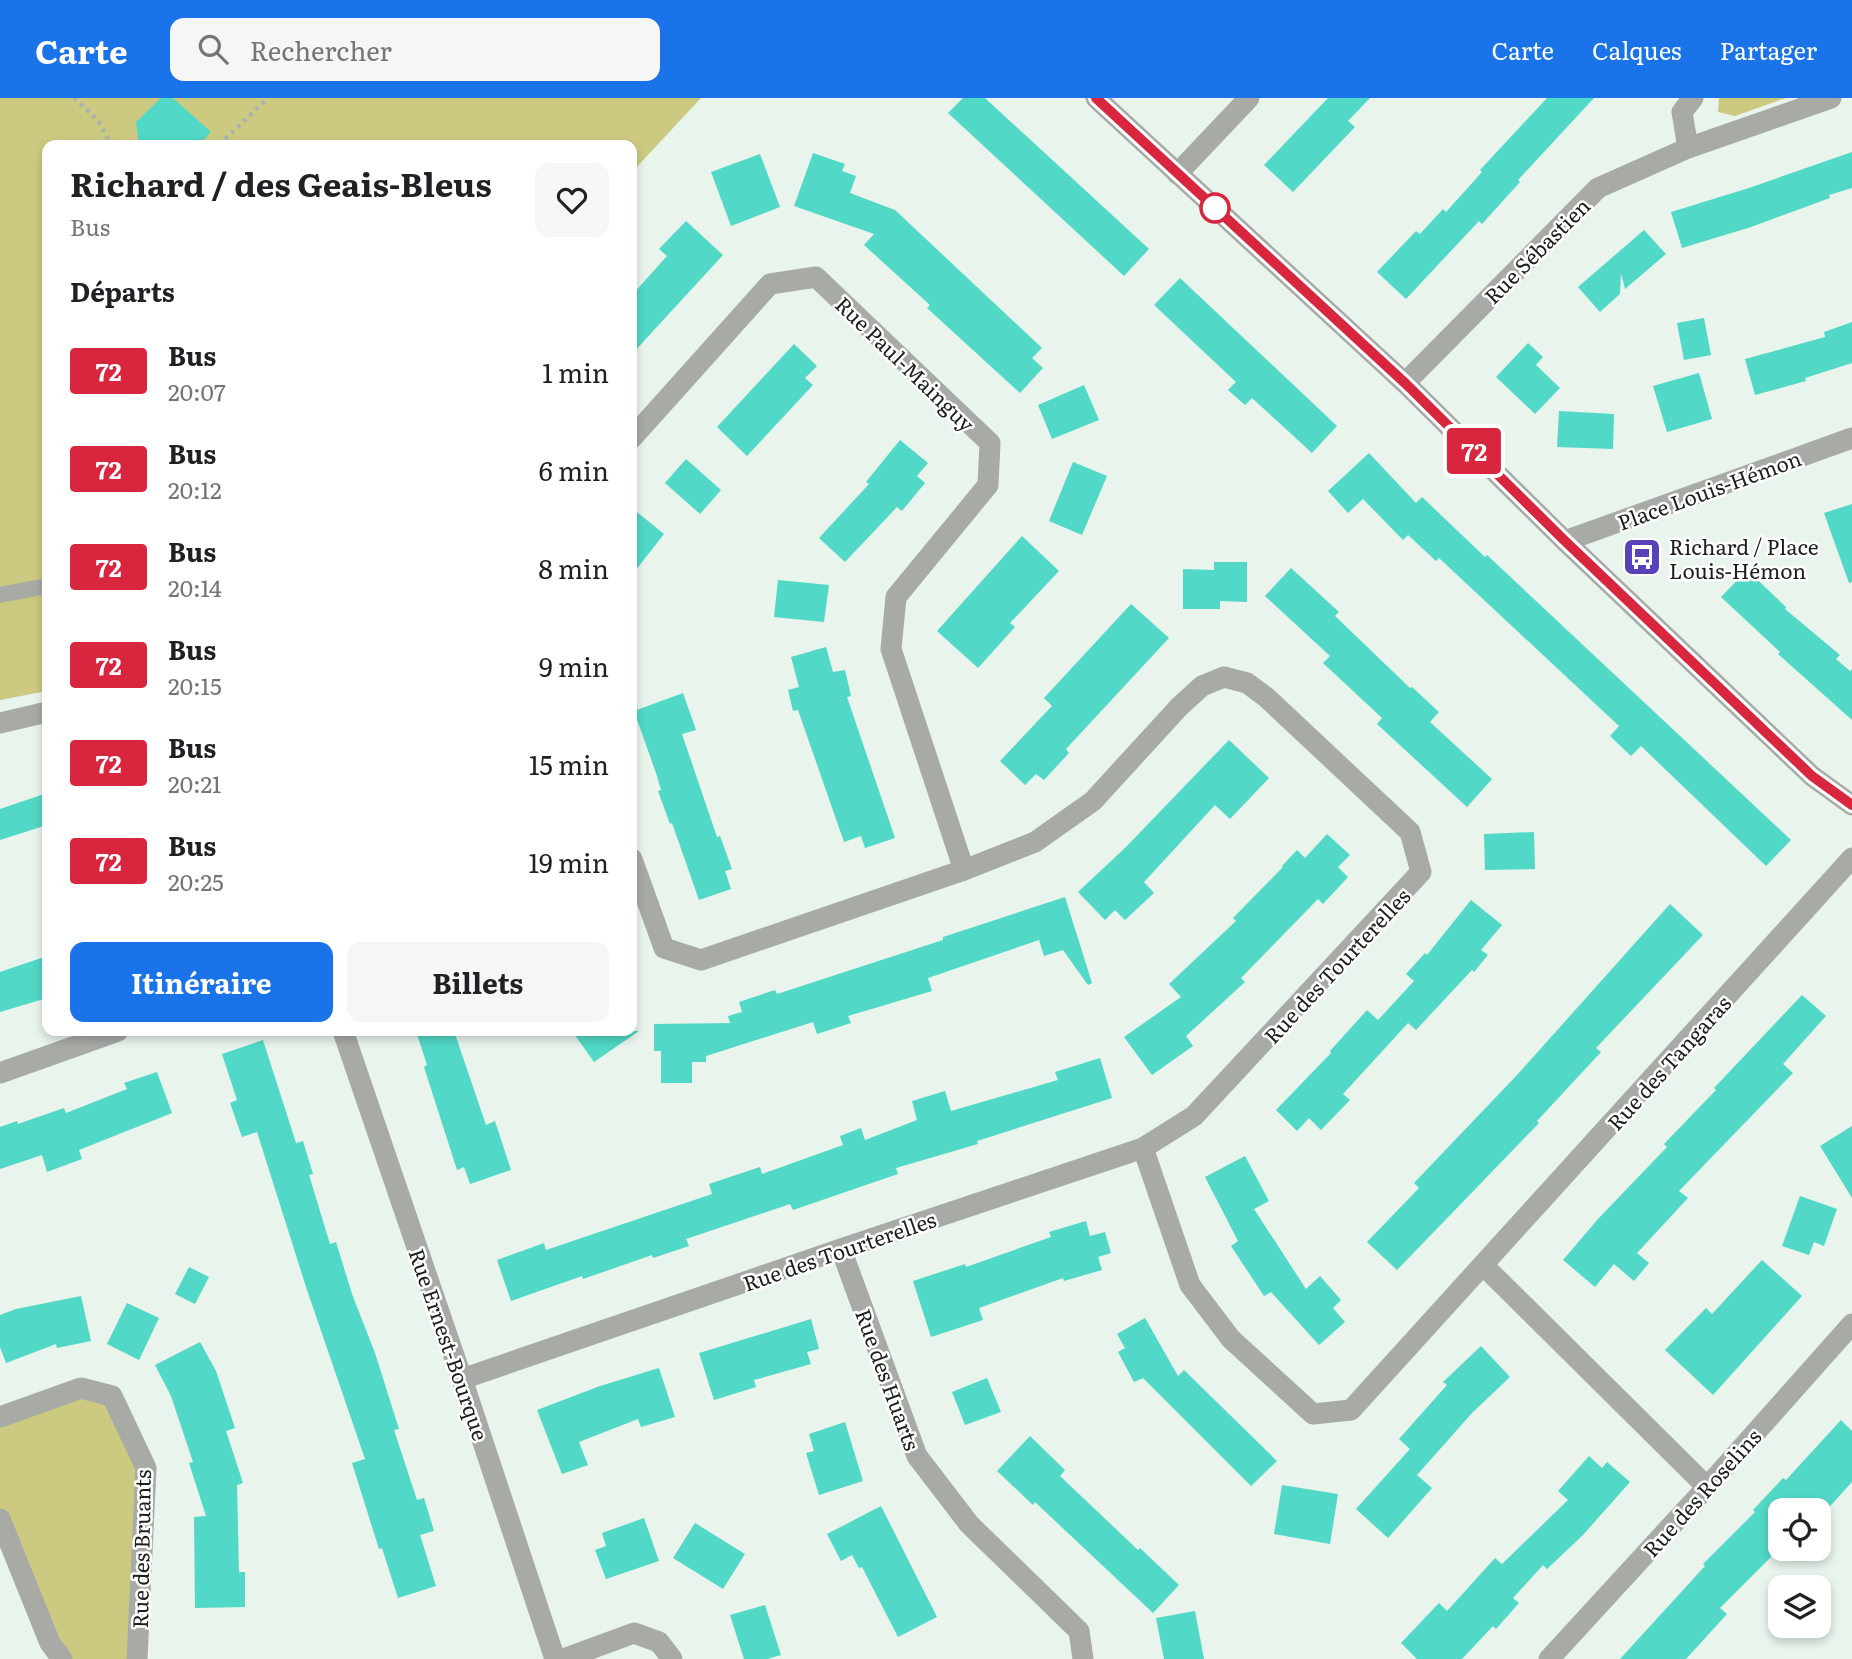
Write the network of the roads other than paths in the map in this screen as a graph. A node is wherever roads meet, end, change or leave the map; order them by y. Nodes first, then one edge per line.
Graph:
1 (1096, 98) edge
2 (1250, 98) edge
3 (1693, 98) edge
4 (1831, 98) edge
5 (1688, 148) junction
6 (1177, 174) junction
7 (1405, 383) junction
8 (637, 432) edge
9 (1852, 438) edge
10 (1565, 541) junction
11 (42, 587) edge
12 (0, 595) edge
13 (42, 713) edge
14 (0, 723) edge
15 (1852, 804) edge
16 (1852, 858) edge
17 (964, 870) junction
18 (637, 873) edge
19 (104, 1036) edge
20 (345, 1036) edge
21 (0, 1073) edge
22 (1143, 1149) junction
23 (841, 1249) junction
24 (1484, 1266) junction
25 (1852, 1324) edge
26 (462, 1379) junction
27 (0, 1417) edge
28 (1707, 1487) junction
29 (0, 1519) edge
30 (62, 1659) edge
31 (137, 1659) edge
32 (555, 1659) edge
33 (563, 1659) edge
34 (671, 1659) edge
35 (1083, 1659) edge
36 (1549, 1659) edge

1 - 6 street
2 - 6 street
3 - 5 street
4 - 5 street, Rue Sébastien
5 - 7 street, Rue Sébastien
6 - 7 street
7 - 10 street
8 - 17 street, Rue Paul-Mainguy
9 - 10 street, Place Louis-Hémon
10 - 15 street
11 - 12 lane
13 - 14 street
16 - 24 street, Rue des Tangaras
17 - 18 street, Rue des Tourterelles
17 - 22 street, Rue des Tourterelles
19 - 21 street
20 - 26 street, Rue Ernest-Bourque
22 - 23 street, Rue des Tourterelles
22 - 24 street, Rue des Tangaras
23 - 26 street, Rue des Tourterelles
23 - 35 street, Rue des Huarts
24 - 28 street
25 - 28 street, Rue des Roselins
26 - 32 street, Rue Ernest-Bourque
27 - 31 street, Rue des Bruants
28 - 36 street, Rue des Roselins
29 - 30 street
33 - 34 street

